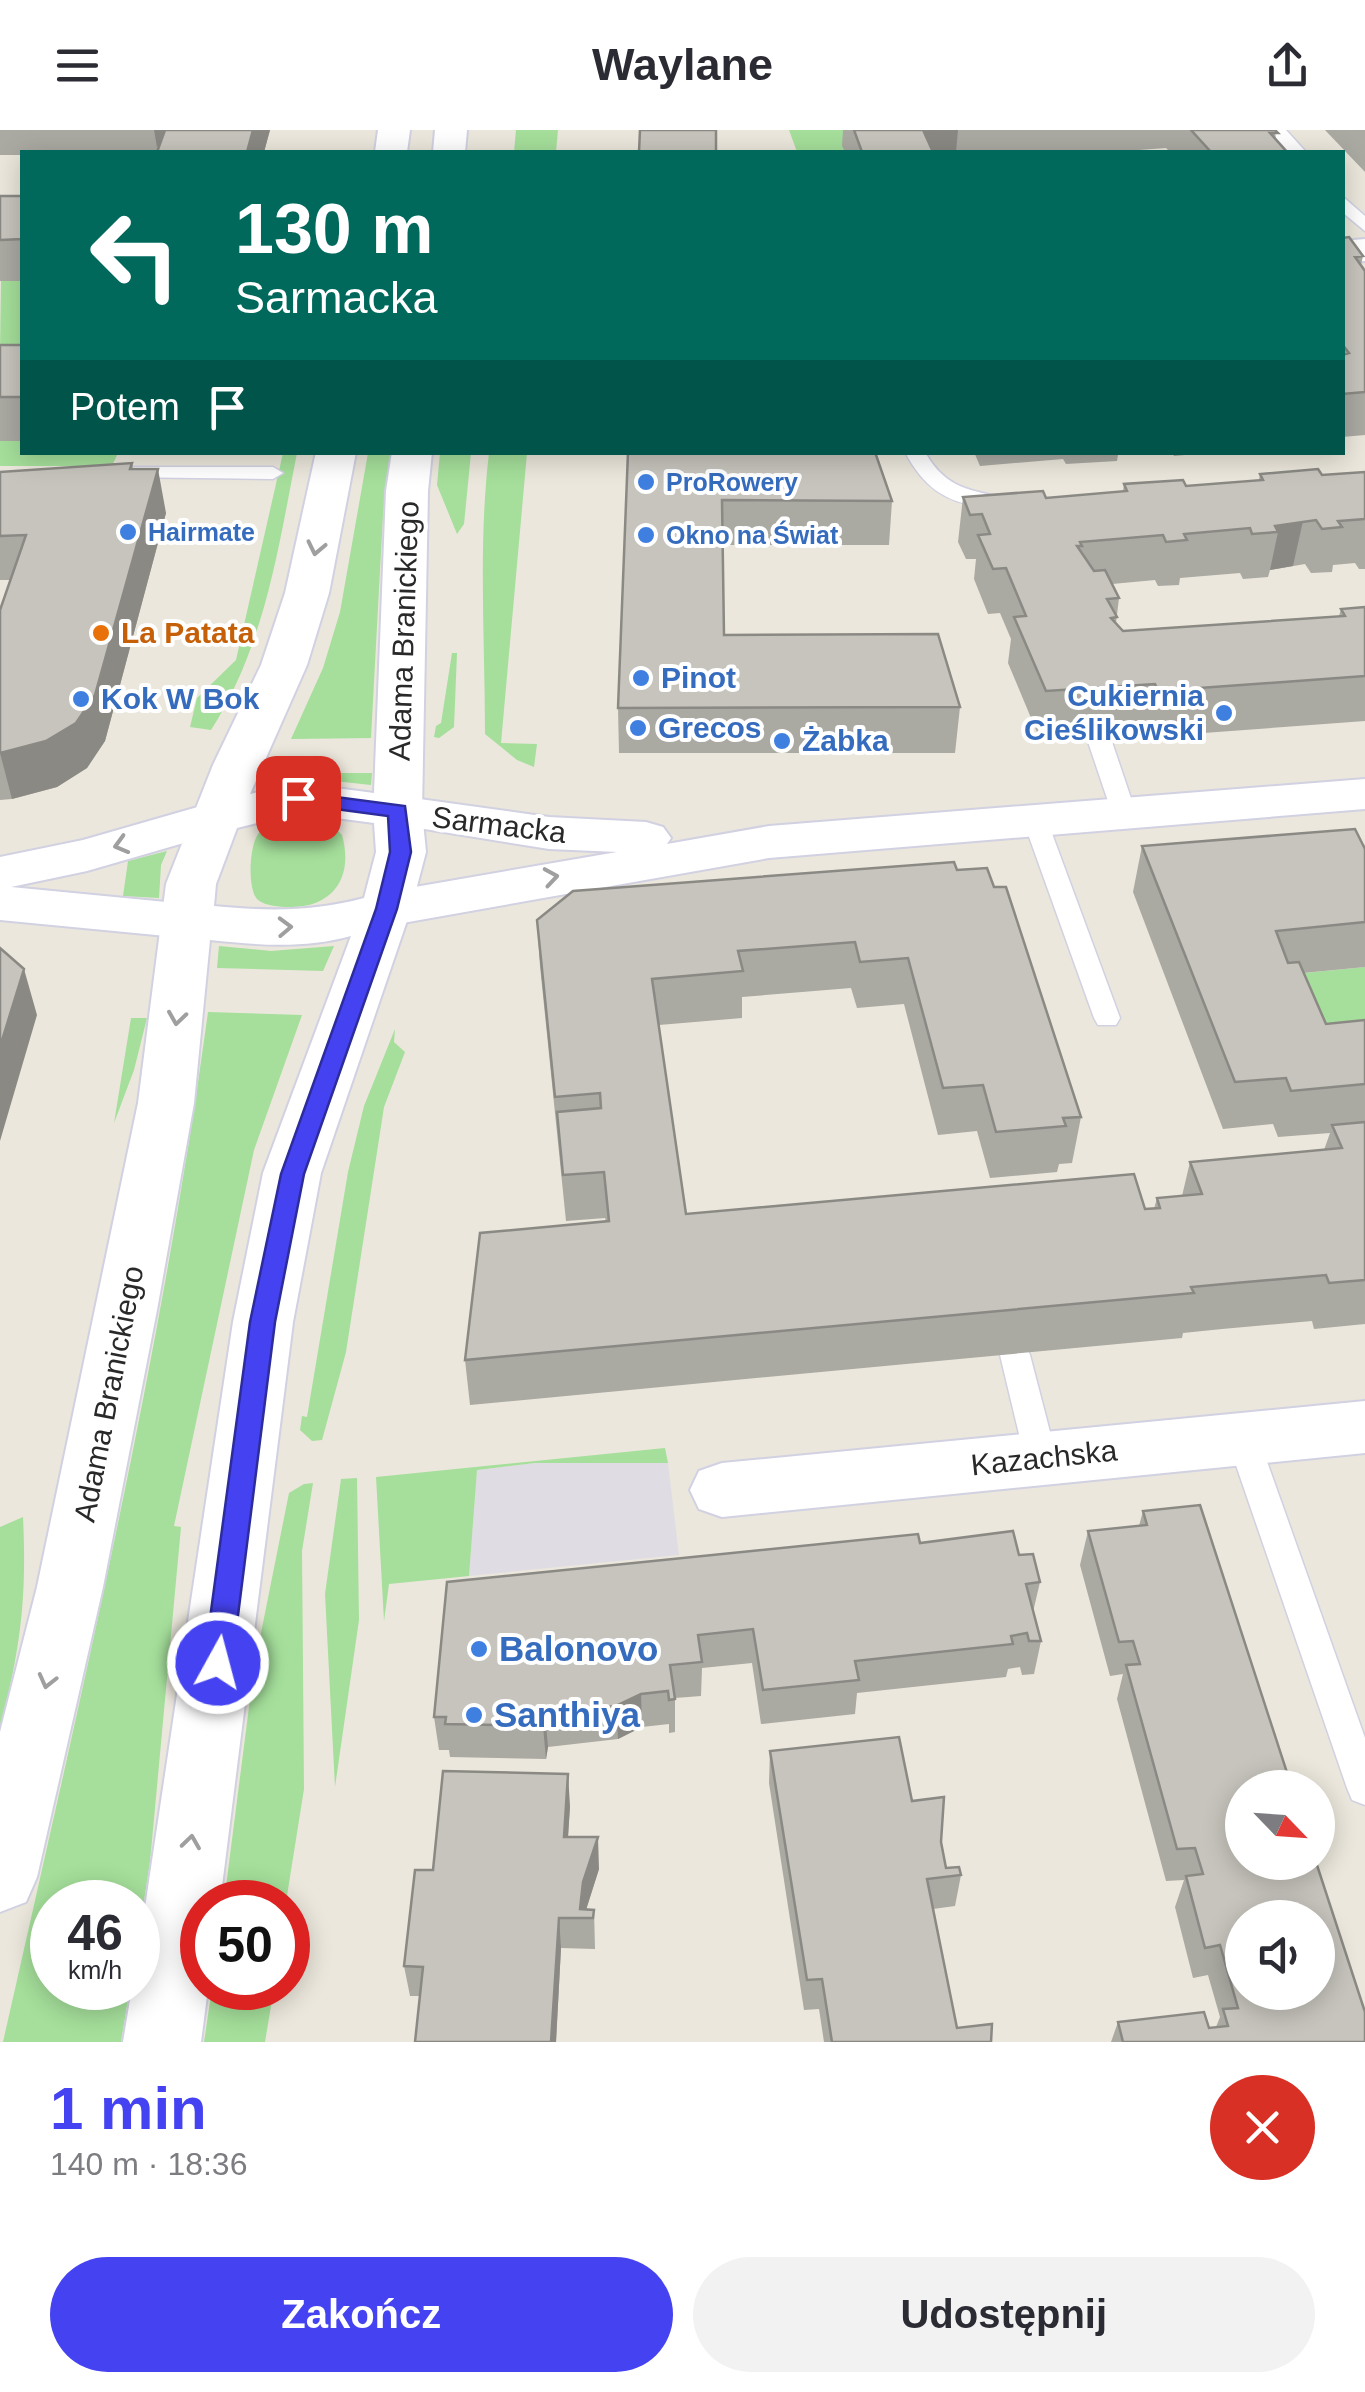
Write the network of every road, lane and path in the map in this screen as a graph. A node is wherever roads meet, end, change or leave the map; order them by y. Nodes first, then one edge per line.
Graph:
1 (1278, 130) edge
2 (1296, 150) edge
3 (1345, 204) edge
4 (1365, 226) edge
5 (335, 455) edge
6 (412, 455) edge
7 (918, 455) edge
8 (98, 473) edge
9 (273, 473) dead end
10 (1015, 503) edge
11 (1097, 733) edge
12 (1365, 794) edge
13 (398, 811) junction
14 (1124, 813) junction
15 (215, 818) junction
16 (1035, 820) junction
17 (769, 842) junction
18 (0, 873) edge
19 (0, 903) edge
20 (386, 909) junction
21 (188, 921) junction
22 (1107, 1018) dead end
23 (1015, 1354) edge
24 (1365, 1427) edge
25 (1243, 1439) junction
26 (1041, 1458) junction
27 (722, 1490) dead end
28 (1365, 1788) edge
29 (0, 1877) edge
30 (162, 2042) edge

1 - 2 lane
3 - 4 lane
5 -> 15 main road, Adama Branickiego
6 - 13 main road, Adama Branickiego
7 - 10 lane
8 - 9 lane
11 - 14 lane
12 - 14 main road, Sarmacka
13 - 15 main road, Sarmacka
13 - 17 main road, Sarmacka
13 - 20 main road, Adama Branickiego
14 - 16 main road, Sarmacka
15 -> 18 main road, Sarmacka
15 - 21 main road, Adama Branickiego
16 - 17 main road, Sarmacka
16 - 22 lane
20 -> 17 main road, Sarmacka
19 - 21 main road, Sarmacka
21 -> 20 main road, Sarmacka
30 -> 20 main road, Adama Branickiego
21 -> 29 main road, Adama Branickiego
23 - 26 lane
24 - 25 main road, Kazachska
25 - 26 main road, Kazachska
25 - 28 lane
26 - 27 main road, Kazachska

